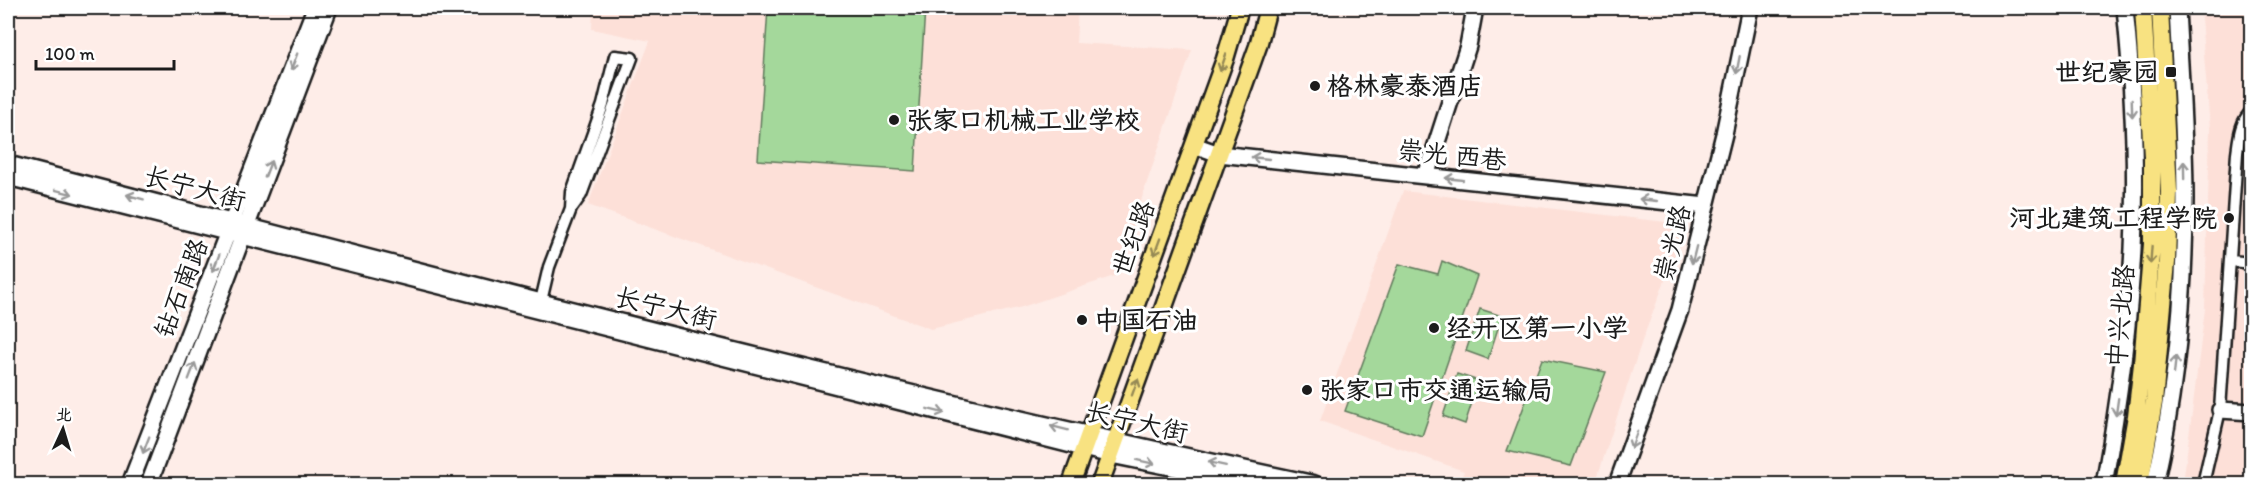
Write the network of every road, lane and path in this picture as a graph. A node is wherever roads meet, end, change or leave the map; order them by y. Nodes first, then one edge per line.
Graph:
1 (315, 8) edge
2 (329, 8) edge
3 (1240, 8) edge
4 (1268, 8) edge
5 (1475, 8) edge
6 (1750, 8) edge
7 (2125, 8) edge
8 (2136, 8) edge
9 (2143, 8) edge
10 (2160, 8) edge
11 (2166, 8) edge
12 (2177, 8) edge
13 (2145, 49) junction
14 (2163, 49) junction
15 (2252, 111) edge
16 (1194, 145) junction
17 (1219, 154) junction
18 (8, 164) edge
19 (1426, 176) junction
20 (8, 177) edge
21 (1706, 206) junction
22 (571, 208) junction
23 (237, 230) junction
24 (2231, 261) junction
25 (2252, 263) edge
26 (541, 301) junction
27 (2220, 410) junction
28 (2252, 412) edge
29 (1086, 442) junction
30 (1113, 449) junction
31 (130, 484) edge
32 (149, 484) edge
33 (1071, 484) edge
34 (1100, 484) edge
35 (1254, 484) edge
36 (1315, 484) edge
37 (1617, 484) edge
38 (2104, 484) edge
39 (2124, 484) edge
40 (2140, 484) edge
41 (2156, 484) edge
42 (2204, 484) edge

1 -> 23 main road, 钻石南路
23 -> 2 main road, 钻石南路
3 -> 16 main road, 世纪路
4 - 17 main road, 世纪路
5 - 19 main road
6 -> 21 main road, 崇光路
7 -> 38 main road
8 - 13 main road
9 - 13 main road, 中兴北路
10 - 14 main road, 中兴北路
11 - 14 main road
41 -> 12 main road
13 -> 39 main road, 中兴北路
14 - 40 main road, 中兴北路
15 - 24 street
16 - 17 main road, 崇光 西巷
16 -> 29 main road, 世纪路
19 -> 17 main road, 崇光 西巷
30 -> 17 main road, 世纪路
23 -> 18 main road, 长宁大街
21 -> 19 main road, 崇光 西巷
20 -> 23 main road, 长宁大街
21 -> 37 main road, 崇光路
22 - 22 street
22 - 26 street
23 - 26 main road, 长宁大街
23 -> 29 main road, 长宁大街
23 -> 31 main road, 钻石南路
32 -> 23 main road, 钻石南路
24 - 25 street
24 - 27 street
29 -> 26 main road, 长宁大街
27 - 28 main road
27 - 42 street
29 - 30 main road, 长宁大街
29 - 33 main road, 世纪路
30 - 34 main road, 世纪路
30 -> 35 main road, 长宁大街
36 -> 30 main road, 长宁大街

